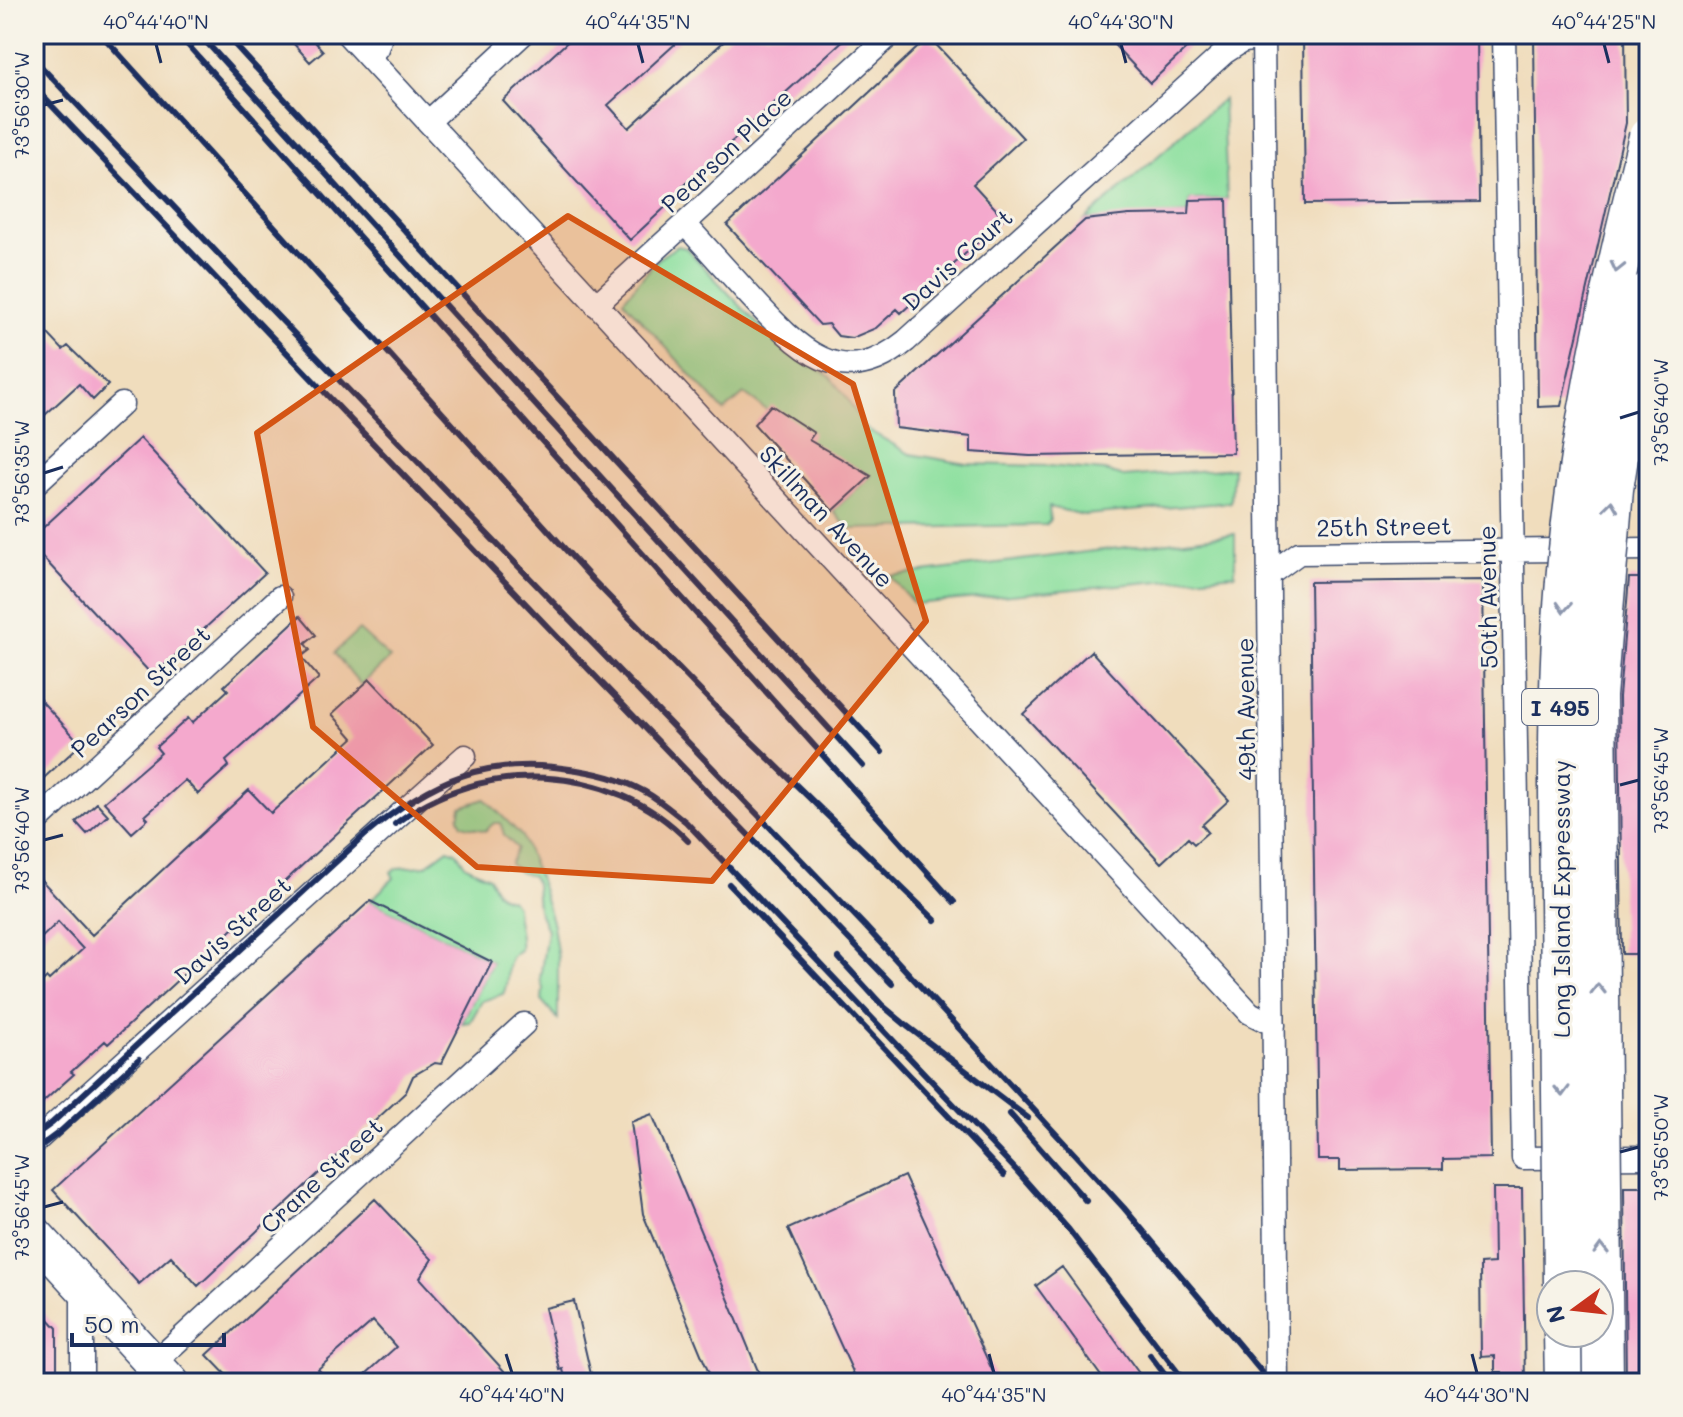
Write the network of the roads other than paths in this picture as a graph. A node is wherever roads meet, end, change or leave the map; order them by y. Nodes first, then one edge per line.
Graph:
1 (347, 34) edge
2 (382, 34) edge
3 (523, 34) edge
4 (891, 34) edge
5 (1504, 34) edge
6 (1263, 36) edge
7 (368, 57) junction
8 (428, 122) junction
9 (1649, 137) edge
10 (685, 224) junction
11 (1649, 292) edge
12 (596, 305) junction
13 (122, 404) dead end
14 (34, 485) edge
15 (1649, 549) edge
16 (1513, 551) junction
17 (1270, 574) junction
18 (280, 597) dead end
19 (465, 756) dead end
20 (34, 824) edge
21 (524, 1024) dead end
22 (1274, 1025) junction
23 (34, 1143) edge
24 (1649, 1157) edge
25 (34, 1234) edge
26 (1564, 1269) edge
27 (82, 1288) junction
28 (1564, 1349) edge
29 (162, 1374) edge
30 (82, 1383) edge
31 (1277, 1383) edge
32 (1565, 1383) edge
33 (1603, 1383) edge

1 - 7 street, Skillman Avenue
2 - 7 street
3 - 8 street
4 - 10 street, Pearson Place
5 - 16 street, 50th Avenue
6 - 10 street, Davis Court
6 - 17 street, 49th Avenue
7 - 8 street, Skillman Avenue
8 - 12 street, Skillman Avenue
9 -> 26 highway, Long Island Expressway / I 495, bridge
10 - 12 street, Pearson Place
33 -> 11 highway, Long Island Expressway / I 495, bridge
12 - 22 street, Skillman Avenue
13 - 14 street
15 - 16 street, 25th Street
16 - 17 street, 25th Street
16 - 24 street, 50th Avenue
17 - 22 street, 49th Avenue
18 - 20 street, Pearson Street
19 - 23 street, Davis Street
21 - 29 street, Crane Street
22 - 31 street, 49th Avenue, bridge
25 - 27 main road
27 - 29 main road
27 - 30 street
28 - 32 highway

